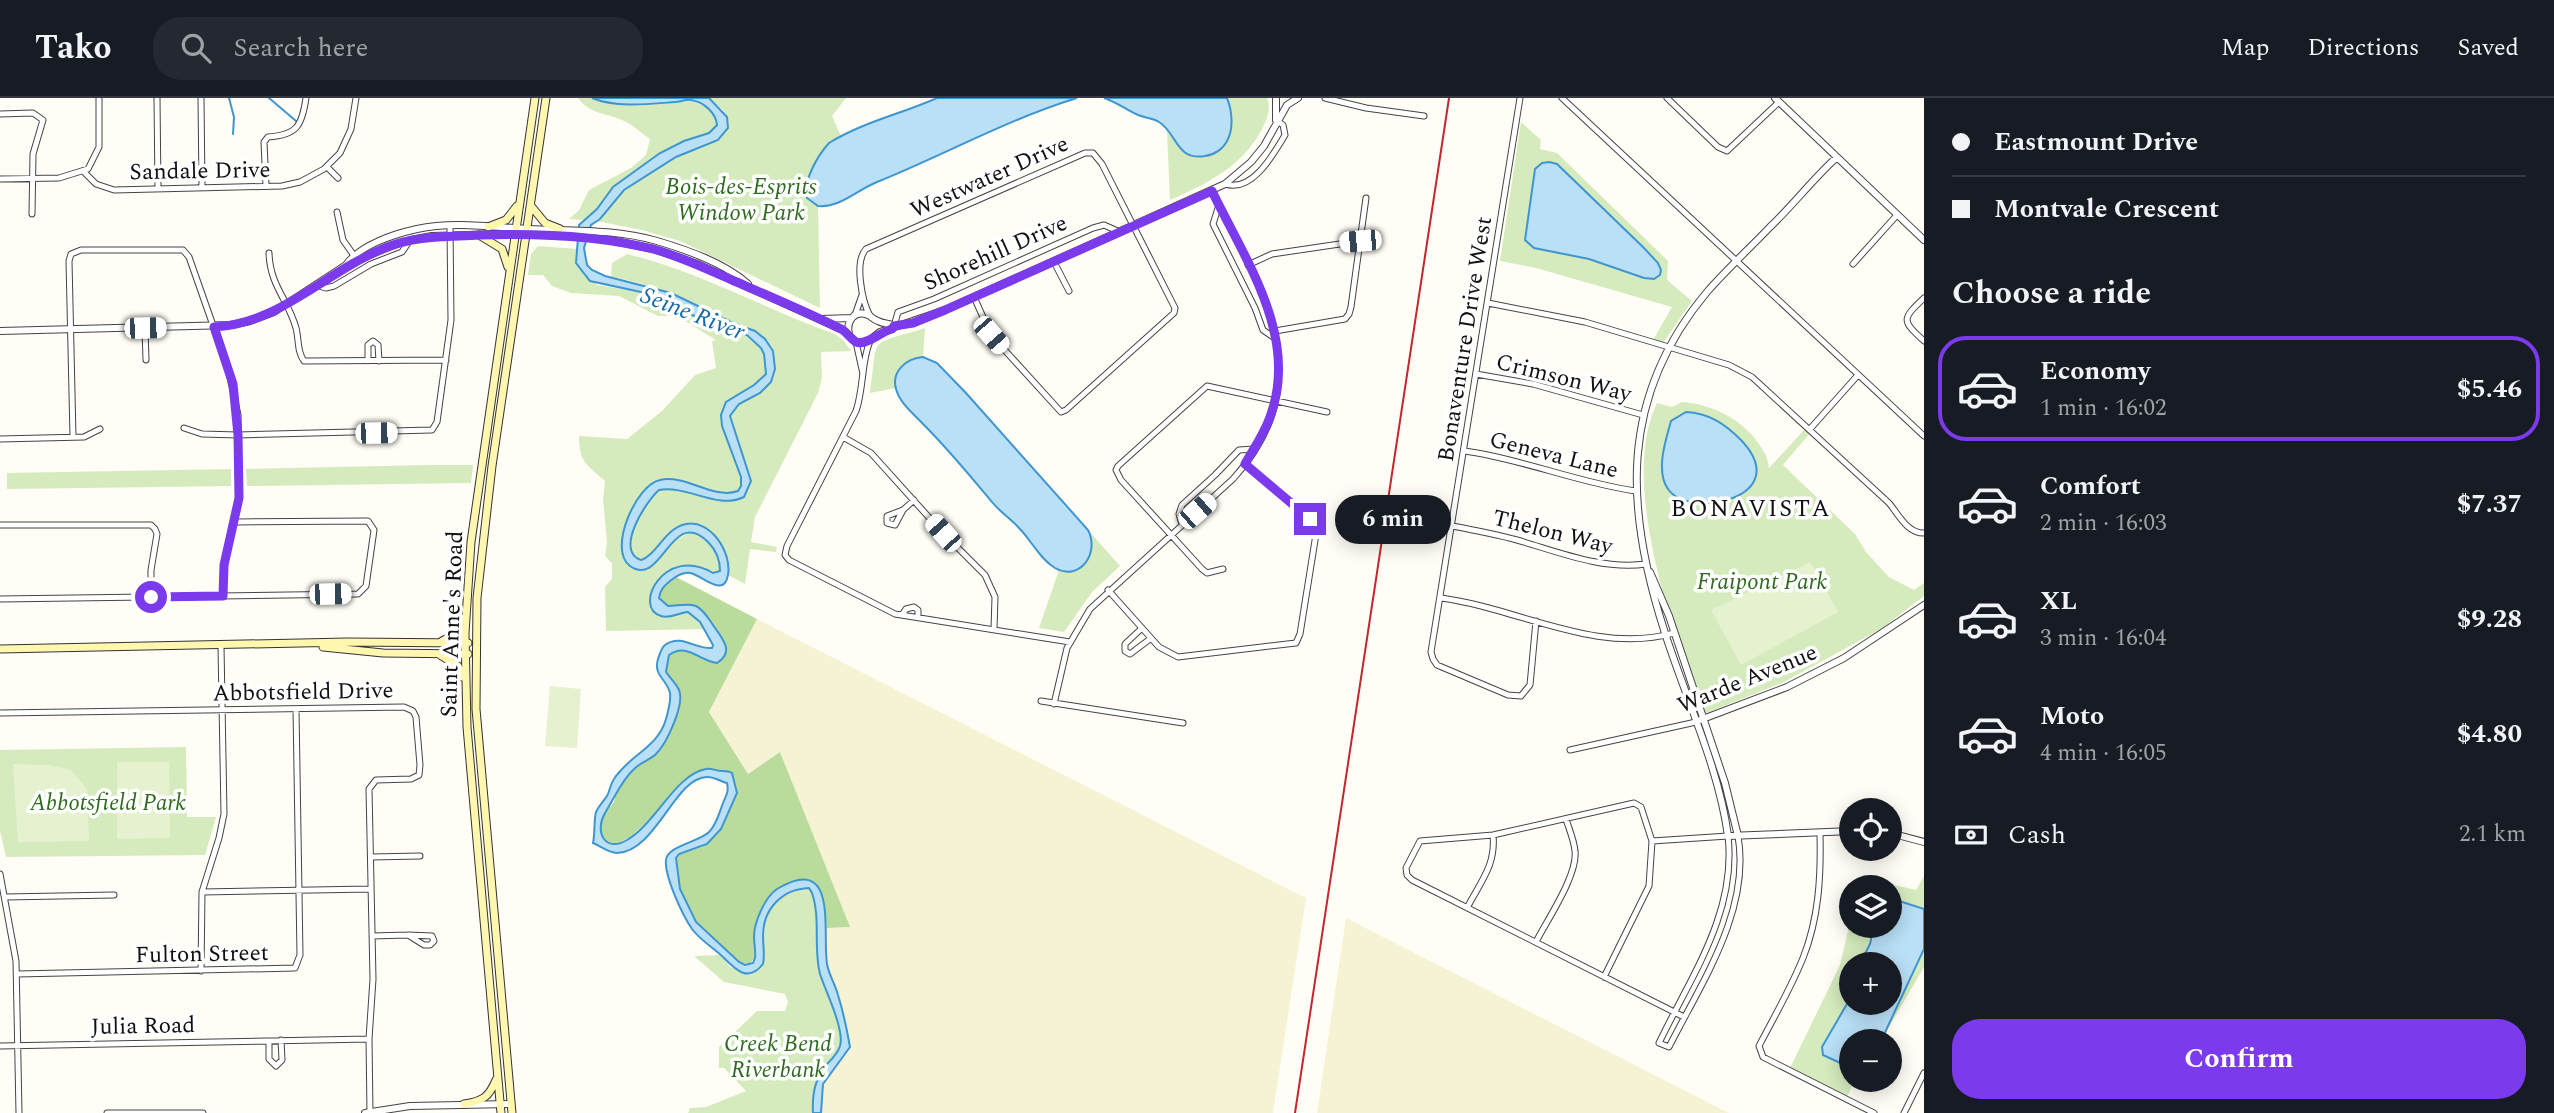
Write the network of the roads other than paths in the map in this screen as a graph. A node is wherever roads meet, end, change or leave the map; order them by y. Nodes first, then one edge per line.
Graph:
1 (99, 98) edge
2 (157, 98) edge
3 (201, 98) edge
4 (306, 98) edge
5 (356, 98) edge
6 (535, 98) edge
7 (546, 98) edge
8 (1276, 98) edge
9 (1298, 98) edge
10 (1325, 98) edge
11 (1520, 98) edge
12 (1562, 98) edge
13 (1667, 98) edge
14 (1777, 100) edge
15 (1289, 103) junction
16 (0, 114) edge
17 (1424, 116) dead end
18 (1276, 120) junction
19 (1836, 158) junction
20 (327, 166) junction
21 (84, 172) junction
22 (338, 178) dead end
23 (0, 179) edge
24 (33, 179) junction
25 (1225, 184) junction
26 (265, 187) junction
27 (202, 188) junction
28 (158, 189) junction
29 (1212, 191) junction
30 (1366, 198) dead end
31 (520, 200) junction
32 (1219, 205) junction
33 (530, 206) junction
34 (337, 212) dead end
35 (32, 214) dead end
36 (1897, 215) junction
37 (450, 227) junction
38 (488, 227) junction
39 (1133, 227) junction
40 (516, 231) junction
41 (561, 231) junction
42 (526, 232) junction
43 (1121, 232) junction
44 (479, 235) junction
45 (450, 236) junction
46 (410, 240) junction
47 (1924, 240) edge
48 (1360, 241) junction
49 (269, 253) dead end
50 (356, 259) junction
51 (1737, 261) junction
52 (1054, 262) junction
53 (1853, 264) dead end
54 (1248, 265) junction
55 (509, 278) junction
56 (316, 285) junction
57 (1069, 291) dead end
58 (862, 295) junction
59 (974, 297) junction
60 (1924, 298) edge
61 (1488, 303) junction
62 (286, 305) junction
63 (853, 317) junction
64 (872, 318) junction
65 (820, 319) junction
66 (894, 326) junction
67 (214, 327) junction
68 (145, 328) junction
69 (71, 330) junction
70 (0, 331) edge
71 (1275, 331) junction
72 (849, 334) junction
73 (875, 335) junction
74 (1276, 339) junction
75 (870, 341) junction
76 (1924, 341) edge
77 (856, 342) junction
78 (1670, 348) junction
79 (146, 359) dead end
80 (379, 360) junction
81 (446, 360) junction
82 (368, 361) junction
83 (1476, 374) junction
84 (1858, 375) junction
85 (863, 377) junction
86 (1275, 400) junction
87 (1327, 412) dead end
88 (1643, 415) junction
89 (184, 428) dead end
90 (100, 429) dead end
91 (1810, 429) junction
92 (238, 435) junction
93 (1924, 436) edge
94 (843, 437) junction
95 (73, 438) junction
96 (0, 439) edge
97 (1254, 449) junction
98 (1465, 451) junction
99 (1245, 464) junction
100 (1636, 491) junction
101 (914, 500) junction
102 (903, 510) dead end
103 (1301, 511) junction
104 (1310, 519) junction
105 (235, 522) junction
106 (1182, 524) junction
107 (0, 525) edge
108 (1452, 526) junction
109 (1924, 533) edge
110 (1170, 534) junction
111 (1646, 564) junction
112 (1223, 569) dead end
113 (1108, 590) junction
114 (223, 596) junction
115 (151, 597) junction
116 (1441, 598) junction
117 (0, 599) edge
118 (1924, 605) edge
119 (466, 610) junction
120 (1536, 621) junction
121 (994, 629) junction
122 (1141, 629) junction
123 (1674, 633) junction
124 (1665, 635) junction
125 (1150, 639) junction
126 (1070, 642) junction
127 (430, 643) junction
128 (465, 643) junction
129 (305, 644) junction
130 (476, 644) junction
131 (221, 646) junction
132 (0, 649) edge
133 (436, 654) junction
134 (465, 654) junction
135 (476, 654) junction
136 (466, 695) junction
137 (1041, 701) dead end
138 (1054, 704) junction
139 (296, 709) junction
140 (223, 710) junction
141 (0, 713) edge
142 (1700, 720) junction
143 (1183, 723) dead end
144 (1570, 750) dead end
145 (1566, 819) junction
146 (1839, 832) edge
147 (1820, 834) junction
148 (1493, 835) junction
149 (1728, 836) junction
150 (1738, 836) junction
151 (1902, 836) edge
152 (1652, 841) junction
153 (1924, 842) edge
154 (420, 856) dead end
155 (370, 858) junction
156 (0, 874) edge
157 (371, 889) junction
158 (299, 891) junction
159 (202, 892) junction
160 (114, 895) dead end
161 (5, 897) junction
162 (1467, 908) junction
163 (408, 935) dead end
164 (372, 936) junction
165 (1536, 943) junction
166 (201, 971) junction
167 (17, 974) junction
168 (1604, 977) junction
169 (1674, 1012) junction
170 (1684, 1017) junction
171 (369, 1039) junction
172 (281, 1040) junction
173 (269, 1041) junction
174 (0, 1046) edge
175 (18, 1046) junction
176 (1924, 1073) edge
177 (498, 1076) junction
178 (464, 1104) junction
179 (500, 1104) junction
180 (511, 1110) edge
181 (19, 1113) edge
182 (107, 1113) edge
183 (179, 1113) edge
184 (203, 1113) edge
185 (368, 1113) edge
186 (500, 1113) edge
187 (1874, 1113) edge
188 (1904, 1113) edge

1 - 21 street
2 - 28 street
3 - 27 street
4 - 26 street
5 - 20 street, Sandale Drive
6 - 31 main road, Saint Anne's Road
7 - 33 main road, Saint Anne's Road
8 - 15 street, Shorehill Drive
8 - 18 street, Shorehill Drive
9 - 15 street, Shorehill Drive
10 - 17 street
11 - 61 street, Bonaventure Drive West
12 - 51 street
13 - 14 street
14 - 19 street
15 - 18 street, Shorehill Drive
16 - 24 street
18 - 25 street, Shorehill Drive
18 - 25 street, Shorehill Drive
19 - 36 street
19 - 51 street
20 - 22 street
20 - 26 street, Sandale Drive
21 - 24 street
21 - 28 street, Sandale Drive
23 - 24 street
24 - 35 street
25 - 29 street, Shorehill Drive
26 - 27 street, Sandale Drive
27 - 28 street, Sandale Drive
29 - 32 street
29 - 39 street, Shorehill Drive
30 - 48 street
31 - 38 main road
31 - 40 main road, Saint Anne's Road
32 - 54 street
32 - 74 street
33 - 41 main road
33 - 42 main road, Saint Anne's Road
34 - 50 street
36 - 47 street
36 - 53 street
37 - 38 street
37 - 45 street
37 - 50 street
38 - 40 street
39 - 43 street, Shorehill Drive
39 - 58 street, Westwater Drive
39 - 59 street
40 - 42 street
40 - 44 street
40 - 55 main road, Saint Anne's Road
41 - 42 street
41 - 65 street
42 - 130 main road, Saint Anne's Road
43 - 52 street, Shorehill Drive
43 - 66 street, Shorehill Drive
44 - 45 street
44 - 55 main road
45 - 46 street
45 - 81 street
46 - 50 street
46 - 56 street
48 - 54 street
48 - 71 street
49 - 62 street
50 - 56 street
51 - 78 street
51 - 84 street
52 - 57 street
52 - 59 street, Shorehill Drive
54 - 71 street
55 - 119 main road, Saint Anne's Road
56 - 62 street
58 - 63 street, Westwater Drive
58 - 64 street, Westwater Drive
59 - 66 street, Shorehill Drive
60 - 76 street
61 - 78 street
61 - 83 street, Bonaventure Drive West
62 - 67 street
62 - 82 street
63 - 64 street
63 - 65 street
63 - 72 street
64 - 66 street
64 - 73 street
65 - 72 street
66 - 73 street, Shorehill Drive
67 - 68 street
67 - 69 street
67 - 92 street
68 - 69 street
68 - 79 street
69 - 70 street
69 - 95 street
71 - 74 street
72 - 77 street
73 - 75 street
74 - 86 street
75 - 77 street
75 - 85 street
77 - 85 street
78 - 88 street
78 - 91 street
80 - 81 street
80 - 82 street
80 - 82 street
81 - 92 street
83 - 88 street, Crimson Way
83 - 98 street, Bonaventure Drive West
84 - 91 street
84 - 93 street
85 - 94 street
86 - 87 street
86 - 97 street
86 - 110 street
88 - 100 street
89 - 92 street
90 - 95 street
91 - 109 street
92 - 105 street
94 - 101 street
94 - 121 street
95 - 96 street
97 - 99 street
97 - 106 street
98 - 100 street, Geneva Lane
98 - 108 street, Bonaventure Drive West
99 - 103 street
99 - 106 street
100 - 111 street
101 - 102 street
101 - 121 street
103 - 104 street
103 - 104 street
104 - 125 street
105 - 114 street
105 - 114 street
106 - 110 street
107 - 115 street
108 - 111 street, Thelon Way
108 - 116 street, Bonaventure Drive West
110 - 112 street
110 - 113 street
111 - 123 street
111 - 124 street
113 - 122 street
113 - 126 street
114 - 115 street
115 - 117 street
116 - 120 street
116 - 120 street, Bonaventure Drive West
118 - 142 street, Warde Avenue
119 - 127 main road
119 - 128 main road, Saint Anne's Road
120 - 124 street
121 - 126 street
122 - 125 street
122 - 125 street
123 - 124 street
123 - 142 street
124 - 142 street
126 - 138 street
127 - 128 main road
127 - 129 main road
128 - 130 main road
128 - 134 main road, Saint Anne's Road
129 - 131 main road
129 - 133 main road
130 - 135 main road, Saint Anne's Road
131 - 132 main road
131 - 140 street
133 - 134 main road
133 - 136 main road
134 - 135 main road
134 - 136 main road, Saint Anne's Road
135 - 180 main road, Saint Anne's Road
136 - 177 main road, Saint Anne's Road
137 - 138 street
138 - 143 street
139 - 140 street, Abbotsfield Drive
139 - 155 street, Abbotsfield Drive
139 - 158 street, Fulton Street
140 - 141 street, Abbotsfield Drive
140 - 159 street
142 - 144 street, Warde Avenue
142 - 149 street
142 - 150 street
145 - 148 street
145 - 152 street
145 - 165 street
146 - 147 street
147 - 150 street
147 - 187 street
148 - 162 street
148 - 162 street
149 - 150 street
149 - 152 street
149 - 169 street
150 - 170 street
151 - 153 street
152 - 168 street
154 - 155 street
155 - 157 street, Abbotsfield Drive
156 - 161 street
157 - 158 street
157 - 164 street, Abbotsfield Drive
158 - 159 street
158 - 166 street, Fulton Street
159 - 166 street
160 - 161 street
161 - 167 street
162 - 165 street
163 - 164 street
164 - 171 street, Abbotsfield Drive
165 - 168 street
166 - 167 street, Fulton Street
167 - 175 street
168 - 169 street
169 - 170 street
169 - 170 street
171 - 172 street, Julia Road
171 - 185 street, Abbotsfield Drive
172 - 173 street, Julia Road
172 - 173 street
173 - 175 street, Julia Road
174 - 175 street, Julia Road
175 - 181 street
176 - 188 street
177 - 178 main road
177 - 179 main road, Saint Anne's Road
178 - 179 street
178 - 185 street
179 - 180 street
179 - 186 main road, Saint Anne's Road
180 - 186 street
182 - 183 street
183 - 184 street

